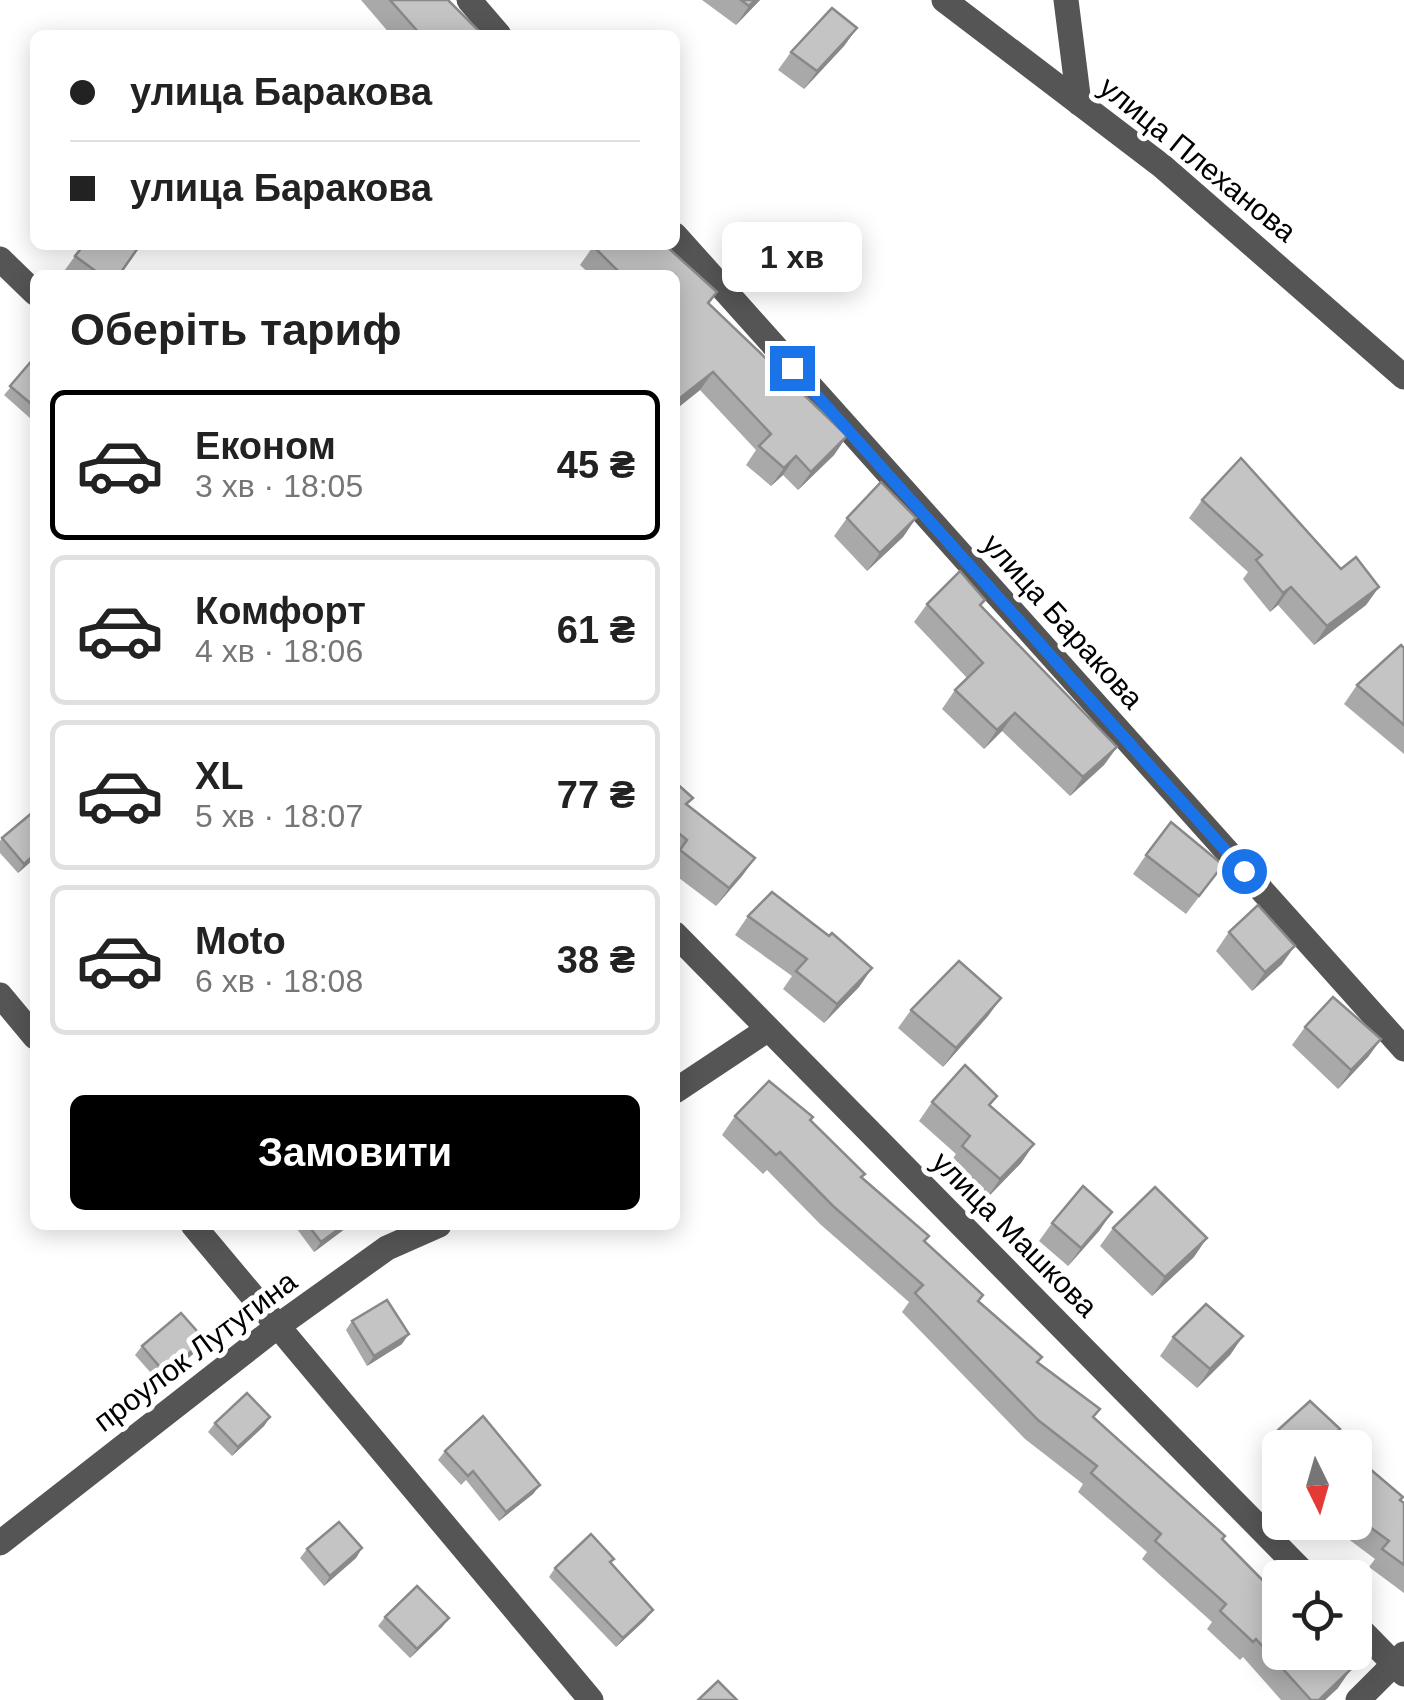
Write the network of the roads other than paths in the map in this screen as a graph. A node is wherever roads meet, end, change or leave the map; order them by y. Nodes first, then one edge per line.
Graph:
1 (469, 0) edge
2 (944, 0) edge
3 (1066, 0) edge
4 (496, 30) edge
5 (1079, 103) junction
6 (680, 241) edge
7 (0, 259) edge
8 (30, 288) edge
9 (1404, 378) edge
10 (680, 939) edge
11 (0, 995) edge
12 (768, 1030) junction
13 (30, 1031) edge
14 (1404, 1049) edge
15 (680, 1088) edge
16 (197, 1230) edge
17 (428, 1230) edge
18 (278, 1326) junction
19 (0, 1543) edge
20 (1291, 1560) edge
21 (1372, 1639) edge
22 (1400, 1664) edge
23 (591, 1700) edge
24 (1358, 1700) edge

1 - 4 street
2 - 5 street, улица Плеханова
3 - 5 street
5 - 9 street, улица Плеханова
6 - 14 street, улица Баракова
7 - 8 street
10 - 12 street, улица Машкова
11 - 13 street
12 - 15 street
12 - 20 street, улица Машкова
16 - 18 street
17 - 18 street, проулок Лутугина
18 - 19 street, проулок Лутугина
18 - 23 street
21 - 22 street
22 - 24 street

